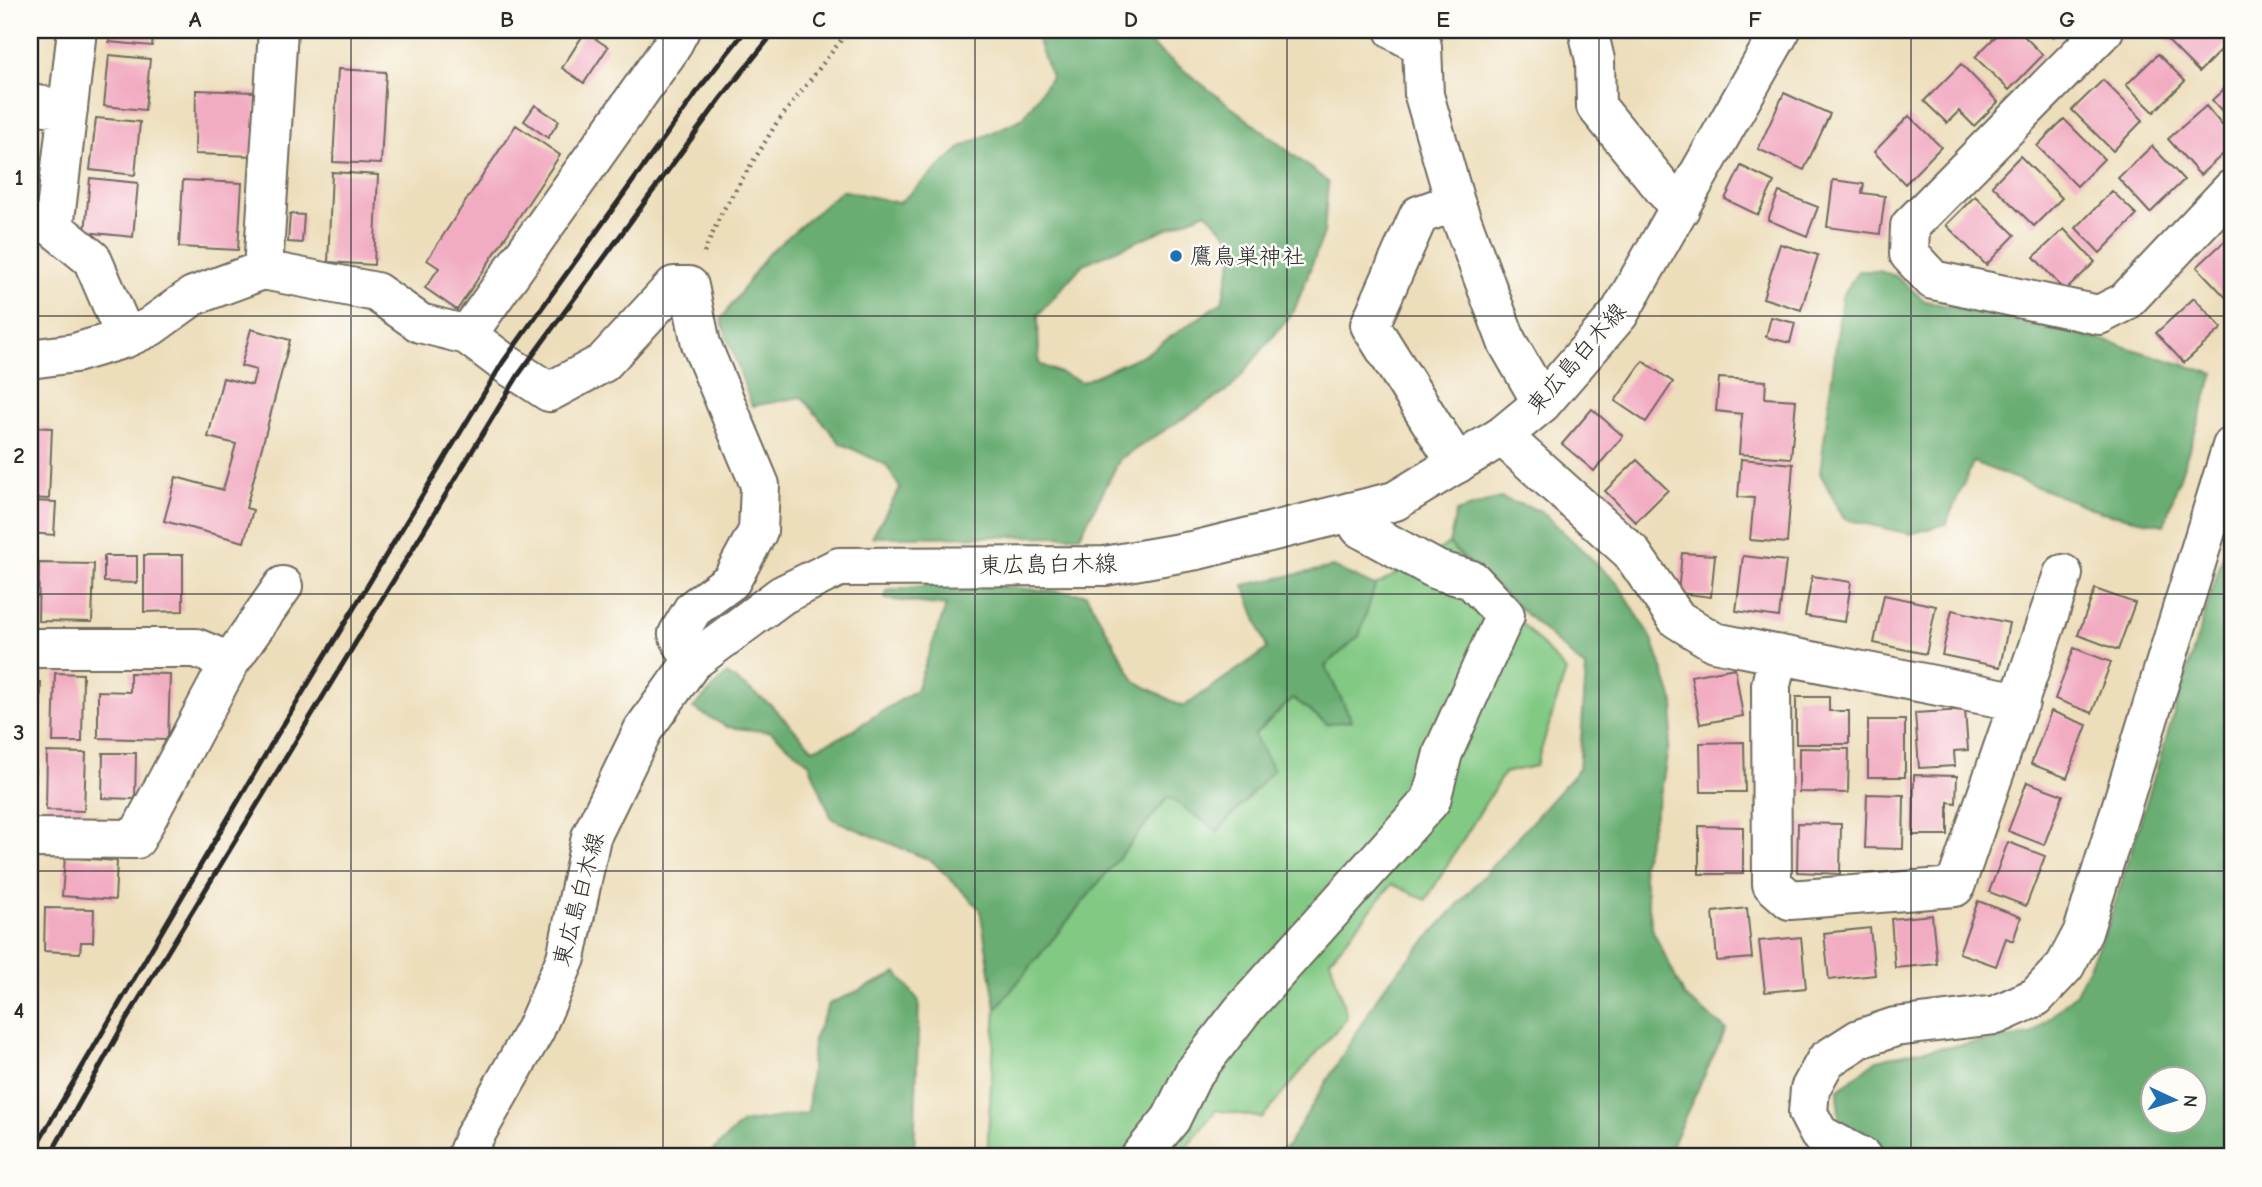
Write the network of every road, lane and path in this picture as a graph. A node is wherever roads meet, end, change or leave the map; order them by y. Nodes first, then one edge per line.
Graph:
1 (77, 30) edge
2 (278, 30) edge
3 (680, 30) edge
4 (849, 30) edge
5 (1394, 30) edge
6 (1588, 30) edge
7 (1781, 30) edge
8 (2104, 30) edge
9 (30, 104) edge
10 (68, 109) junction
11 (2232, 189) edge
12 (1455, 202) junction
13 (1680, 209) junction
14 (263, 270) junction
15 (689, 286) junction
16 (467, 335) junction
17 (126, 338) junction
18 (30, 359) edge
19 (1542, 403) junction
20 (1502, 436) junction
21 (2232, 446) edge
22 (1457, 464) junction
23 (1350, 512) junction
24 (2063, 574) dead end
25 (284, 586) dead end
26 (30, 648) edge
27 (1778, 655) junction
28 (230, 662) junction
29 (692, 662) junction
30 (2020, 702) junction
31 (30, 838) edge
32 (466, 1157) edge
33 (1140, 1157) edge
34 (1862, 1157) edge

1 - 10 street
2 - 14 street
3 - 16 street
4 - 15 path
5 - 12 street
6 - 13 street
7 - 13 street, 東広島白木線
8 - 11 street
9 - 10 street
10 - 17 street
12 - 19 street
12 - 22 street
13 - 19 street, 東広島白木線
14 - 16 street
14 - 17 street
15 - 16 street
15 - 29 street
17 - 18 street
19 - 20 street, 東広島白木線
20 - 22 street, 東広島白木線
20 - 27 street
21 - 34 street
22 - 23 street, 東広島白木線
23 - 29 street, 東広島白木線
23 - 33 street
24 - 30 street
25 - 28 street
26 - 28 street
27 - 30 street
27 - 30 street
28 - 31 street
29 - 32 street, 東広島白木線

